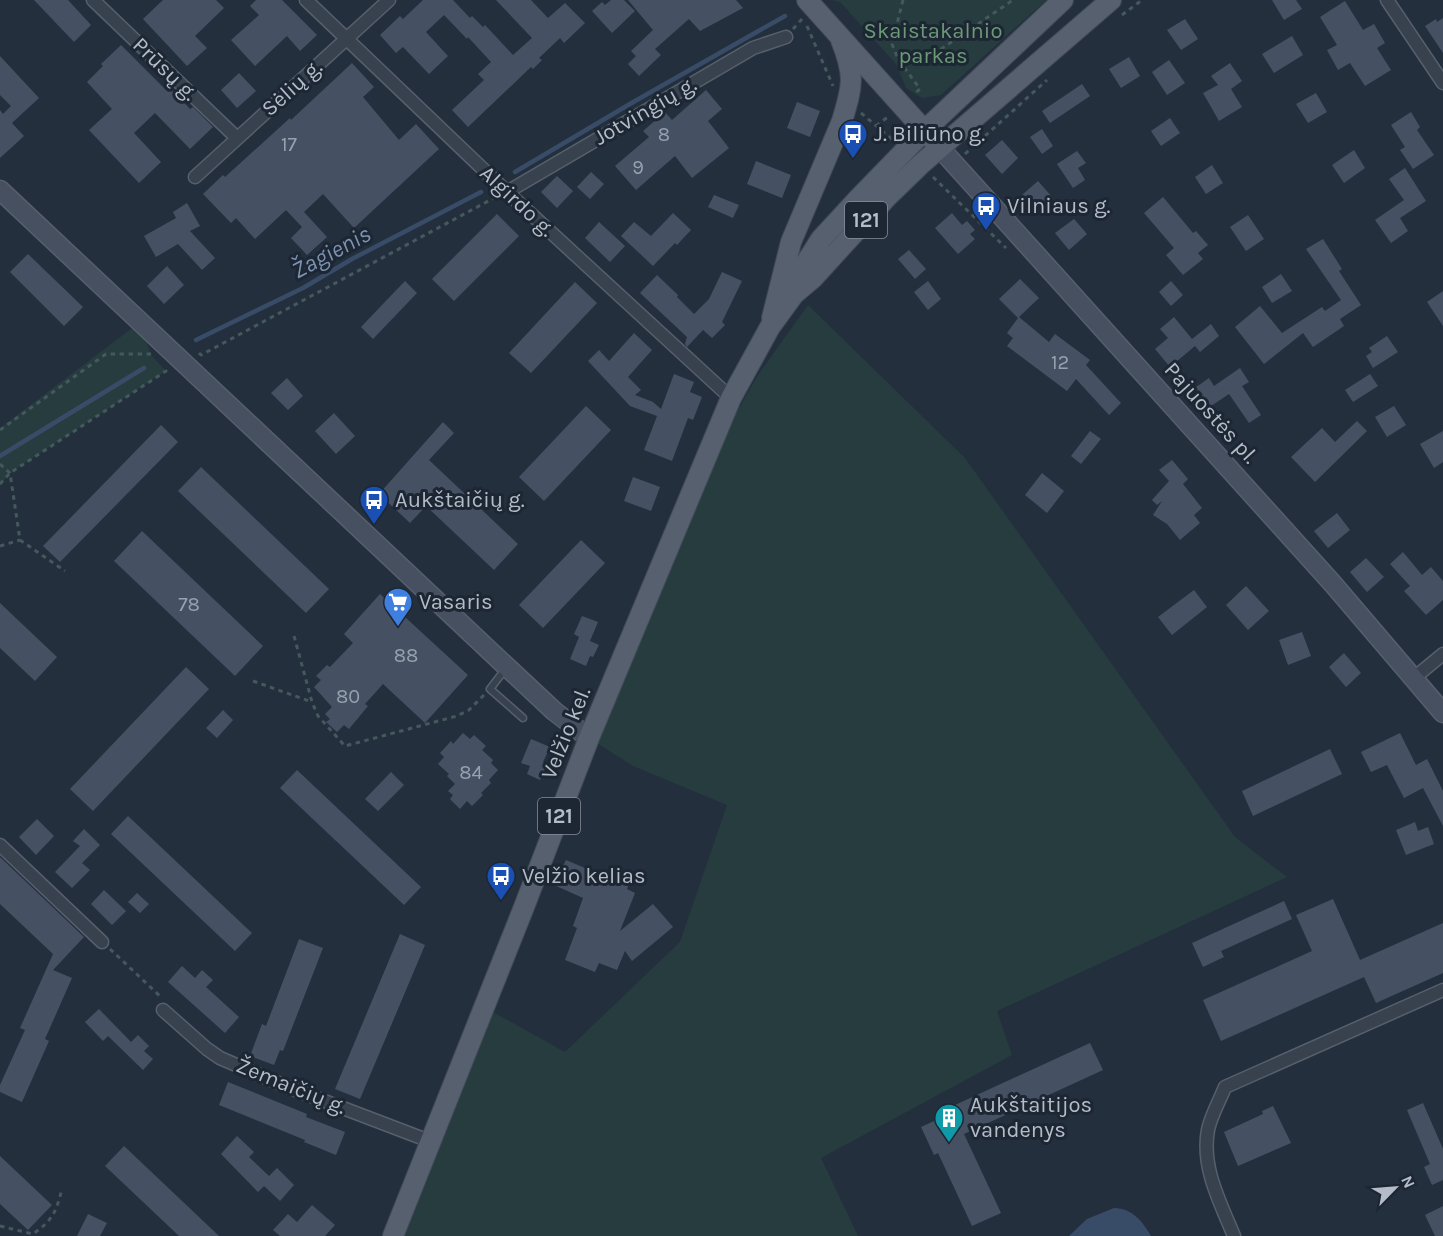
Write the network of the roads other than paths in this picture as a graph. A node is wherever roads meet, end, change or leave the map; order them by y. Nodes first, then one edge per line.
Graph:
1 (93, 0) edge
2 (306, 0) edge
3 (389, 0) edge
4 (807, 0) edge
5 (1064, 0) edge
6 (1111, 0) edge
7 (1388, 0) edge
8 (786, 37) dead end
9 (347, 38) junction
10 (841, 39) junction
11 (1443, 83) edge
12 (924, 130) junction
13 (237, 138) junction
14 (940, 148) junction
15 (195, 177) dead end
16 (0, 190) edge
17 (507, 192) junction
18 (794, 294) junction
19 (770, 327) junction
20 (731, 398) junction
21 (1443, 654) edge
22 (507, 668) junction
23 (1414, 678) junction
24 (1443, 712) edge
25 (523, 718) dead end
26 (589, 738) junction
27 (0, 845) edge
28 (102, 942) road end
29 (1443, 990) edge
30 (163, 1010) road end
31 (432, 1142) junction
32 (393, 1236) edge
33 (1234, 1236) edge

1 - 13 street, Prūsų g.
2 - 9 street, Algirdo g.
3 - 9 street, Sėlių g.
4 - 10 main road
5 - 12 main road
6 - 14 main road
7 - 11 street
8 - 17 street, Jotvingių g.
9 - 13 street, Sėlių g.
9 - 17 street, Algirdo g.
10 - 12 main road
10 - 19 main road
12 - 14 main road
12 - 18 main road, 121
13 - 15 street, Sėlių g.
14 - 18 main road, 121
14 - 23 main road, Pajuostės pl.
16 - 22 main road
17 - 20 street, Algirdo g.
18 - 19 main road, Velžio kel. / 121
19 - 20 main road, Velžio kel. / 121
20 - 26 main road, Velžio kel. / 121
21 - 23 street
22 - 25 lane
22 - 26 main road
23 - 24 main road, Pajuostės pl.
26 - 31 main road, Velžio kel. / 121
27 - 28 street
29 - 33 street
30 - 31 street, Žemaičių g.
31 - 32 main road, Velžio kel. / 121

